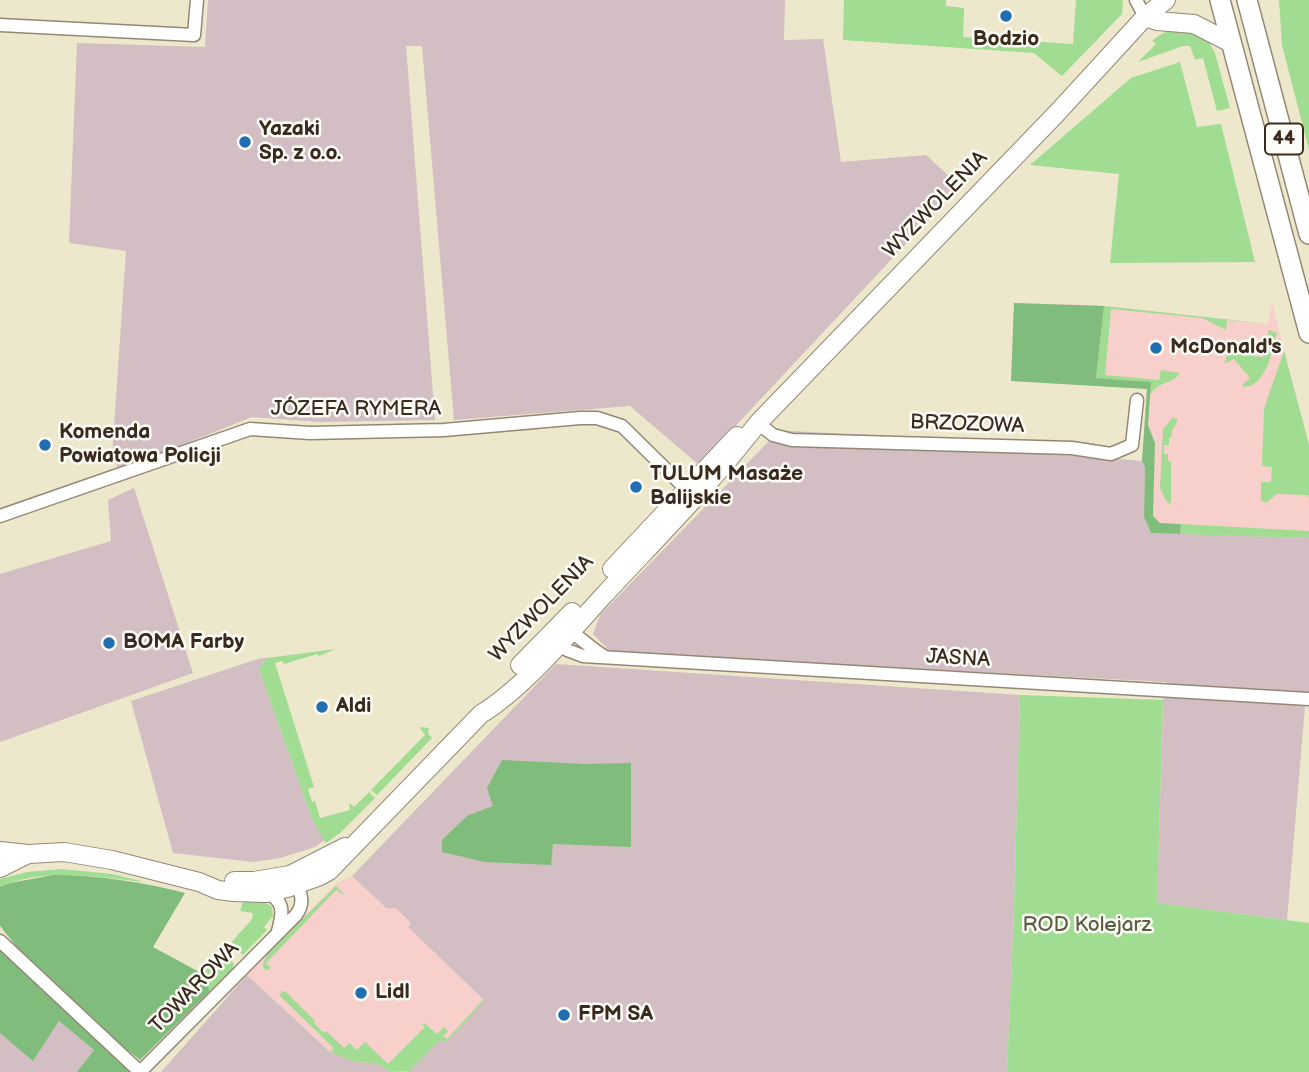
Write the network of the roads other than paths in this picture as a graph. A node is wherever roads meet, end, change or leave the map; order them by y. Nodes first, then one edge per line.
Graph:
1 (197, 0) edge
2 (1136, 0) edge
3 (1154, 0) edge
4 (1166, 0) edge
5 (1220, 0) edge
6 (1247, 0) edge
7 (1262, 0) edge
8 (1145, 17) junction
9 (0, 25) edge
10 (1231, 43) junction
11 (1259, 43) junction
12 (1309, 234) edge
13 (1309, 333) edge
14 (1137, 400) dead end
15 (758, 423) junction
16 (691, 494) junction
17 (0, 516) edge
18 (563, 634) junction
19 (1309, 699) edge
20 (0, 851) edge
21 (27, 854) junction
22 (0, 868) edge
23 (293, 880) junction
24 (199, 882) junction
25 (266, 893) junction
26 (278, 931) junction
27 (0, 941) edge
28 (141, 1072) edge

1 - 9 street
2 - 8 street
3 - 8 street, WYZWOLENIA
4 - 8 street, WYZWOLENIA
5 - 10 main road, 44
6 - 11 main road
7 - 11 main road, 44
8 - 10 street
8 - 15 street, WYZWOLENIA
10 - 13 main road, 44
11 - 12 main road, 44
14 - 15 street, BRZOZOWA
15 - 16 street, WYZWOLENIA
16 - 17 street, JÓZEFA RYMERA
16 - 18 street, WYZWOLENIA
18 - 19 street, JASNA
18 - 23 street, WYZWOLENIA
20 - 21 street, WYZWOLENIA
21 - 22 street, WYZWOLENIA
21 - 24 street, WYZWOLENIA
23 - 24 street, WYZWOLENIA
23 - 25 street, WYZWOLENIA
23 - 26 street, TOWAROWA
24 - 25 street, WYZWOLENIA
25 - 26 street
26 - 28 street, TOWAROWA
27 - 28 street, TOWAROWA

